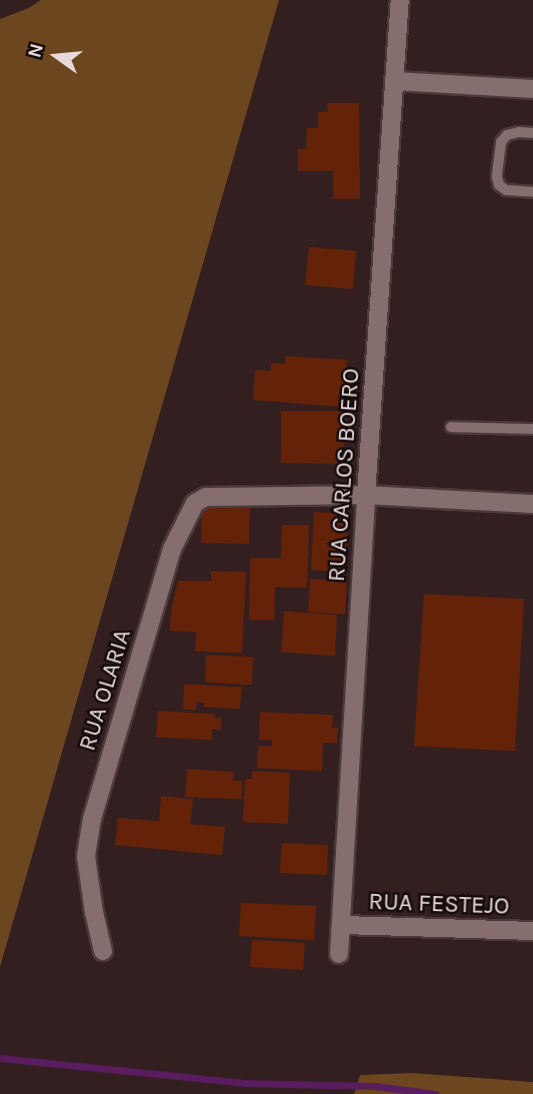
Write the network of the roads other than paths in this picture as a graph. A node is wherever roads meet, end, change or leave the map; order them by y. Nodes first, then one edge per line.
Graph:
1 (400, 0) edge
2 (395, 80) junction
3 (533, 89) edge
4 (533, 133) edge
5 (533, 192) edge
6 (451, 427) dead end
7 (533, 429) edge
8 (366, 495) junction
9 (533, 503) edge
10 (342, 925) junction
11 (533, 931) edge
12 (103, 951) dead end
13 (339, 954) dead end

1 - 2 street, RUA CARLOS BOERO
2 - 3 street
2 - 8 street, RUA CARLOS BOERO
4 - 5 lane
6 - 7 lane
8 - 9 street
8 - 10 street, RUA CARLOS BOERO
8 - 12 street, RUA OLARIA
10 - 11 street, RUA FESTEJO
10 - 13 street, RUA CARLOS BOERO

